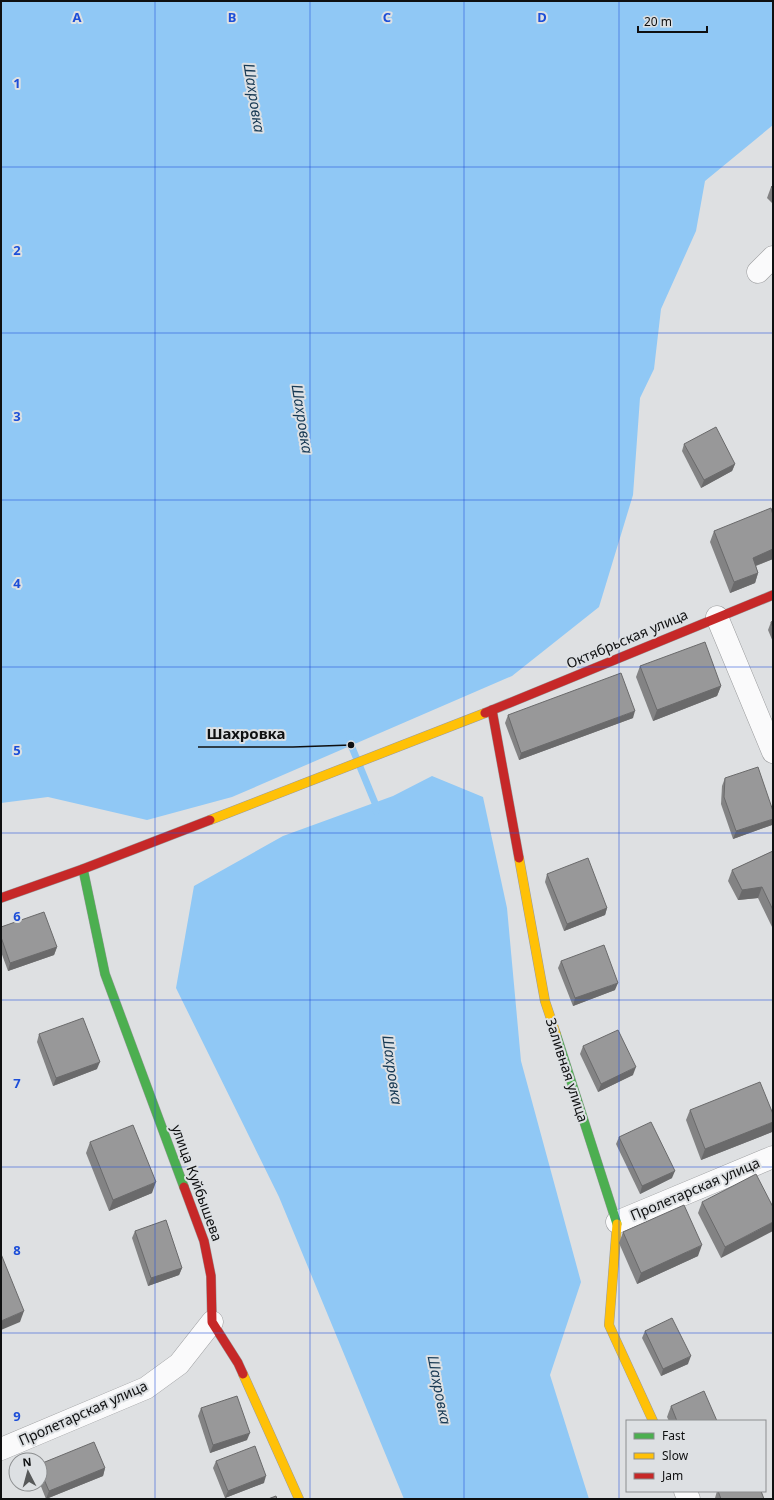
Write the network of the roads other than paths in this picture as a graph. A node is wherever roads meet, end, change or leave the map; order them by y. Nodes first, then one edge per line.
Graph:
1 (773, 595) edge
2 (717, 617) junction
3 (492, 710) junction
4 (773, 752) edge
5 (83, 869) junction
6 (1, 898) edge
7 (773, 1157) edge
8 (616, 1222) junction
9 (212, 1322) junction
10 (653, 1420) edge
11 (1, 1449) edge
12 (299, 1499) edge

1 - 2 street, Октябрьская улица
2 - 3 street, Октябрьская улица
2 - 4 street
3 - 5 street, Октябрьская улица
3 - 8 street, Заливная улица
5 - 6 street
5 - 9 street, улица Куйбышева
7 - 8 street, Пролетарская улица
8 - 10 street, Заливная улица
9 - 11 street, Пролетарская улица
9 - 12 street

